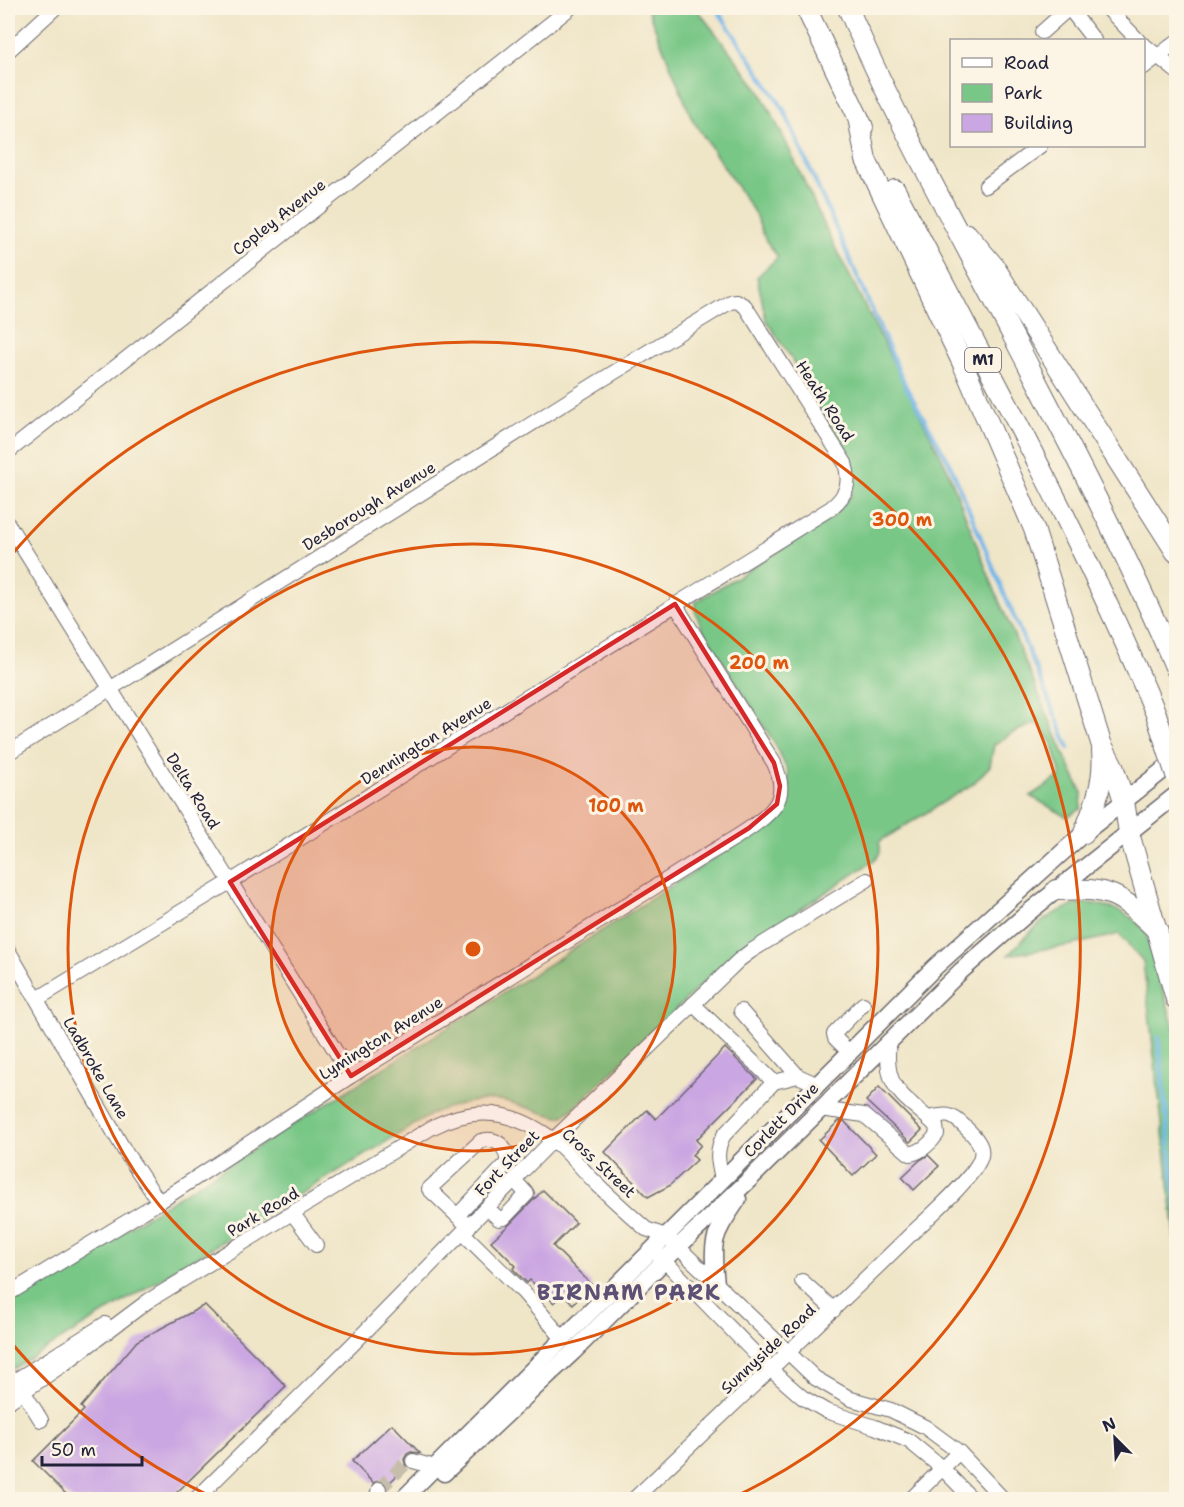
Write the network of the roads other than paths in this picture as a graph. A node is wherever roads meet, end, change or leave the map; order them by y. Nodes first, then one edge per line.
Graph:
1 (55, 8) edge
2 (570, 8) edge
3 (806, 8) edge
4 (848, 8) edge
5 (1069, 8) edge
6 (1107, 8) edge
7 (1042, 32) dead end
8 (1093, 39) edge
9 (1137, 39) edge
10 (1176, 42) edge
11 (1145, 47) edge
12 (8, 51) edge
13 (1156, 57) junction
14 (1145, 65) edge
15 (1176, 71) edge
16 (858, 117) junction
17 (1039, 147) edge
18 (986, 186) dead end
19 (945, 211) junction
20 (749, 312) joint
21 (8, 452) edge
22 (831, 508) joint
23 (8, 524) edge
24 (1176, 552) edge
25 (675, 604) junction
26 (1176, 669) edge
27 (109, 688) junction
28 (1101, 743) junction
29 (8, 753) edge
30 (1176, 760) edge
31 (1176, 775) edge
32 (1176, 795) edge
33 (1124, 801) junction
34 (1084, 832) junction
35 (1129, 833) junction
36 (867, 880) dead end
37 (230, 882) junction
38 (1056, 890) junction
39 (1158, 931) junction
40 (8, 950) edge
41 (37, 999) junction
42 (1176, 999) edge
43 (693, 1004) junction
44 (863, 1004) dead end
45 (741, 1011) dead end
46 (889, 1041) junction
47 (849, 1052) junction
48 (351, 1076) junction
49 (798, 1076) junction
50 (774, 1082) junction
51 (816, 1084) junction
52 (820, 1109) junction
53 (928, 1118) junction
54 (553, 1140) junction
55 (394, 1151) joint
56 (751, 1178) junction
57 (722, 1179) junction
58 (159, 1202) junction
59 (293, 1214) junction
60 (457, 1216) junction
61 (646, 1229) junction
62 (466, 1230) junction
63 (672, 1241) junction
64 (316, 1245) dead end
65 (659, 1255) junction
66 (802, 1281) dead end
67 (716, 1284) junction
68 (8, 1294) edge
69 (834, 1310) junction
70 (116, 1321) junction
71 (564, 1340) junction
72 (789, 1352) junction
73 (770, 1369) junction
74 (8, 1386) edge
75 (23, 1391) junction
76 (8, 1401) edge
77 (41, 1420) dead end
78 (959, 1452) junction
79 (413, 1461) dead end
80 (435, 1467) junction
81 (942, 1468) junction
82 (195, 1500) edge
83 (402, 1500) edge
84 (418, 1500) edge
85 (633, 1500) edge
86 (910, 1500) edge
87 (973, 1500) edge
88 (1004, 1500) edge

1 - 12 street
2 - 21 street, Copley Avenue
3 - 16 highway, M1
4 - 19 highway, M1
5 - 7 street
5 - 8 street
6 - 9 street
10 - 13 street
11 - 13 street
13 - 14 street
13 - 15 street
16 - 28 highway
16 - 31 highway, M1, bridge
17 - 18 street
19 - 24 highway
19 - 26 highway, M1
20 - 22 street, Heath Road
20 - 27 street, Desborough Avenue
22 - 25 street, Dennington Avenue
23 - 27 street, Delta Road
25 - 37 street, Dennington Avenue
25 - 48 street, Lymington Avenue
27 - 29 street, Desborough Avenue
27 - 37 street, Delta Road
28 - 33 highway
28 - 34 highway
30 - 33 main road, Corlett Drive
32 - 35 main road, Corlett Drive
33 - 34 main road, Corlett Drive
33 - 35 highway
34 - 47 main road, Corlett Drive
35 - 38 main road, Corlett Drive
35 - 39 highway
36 - 43 street, Fort Street
37 - 41 street, Dennington Avenue
37 - 48 street, Delta Road
38 - 39 highway
38 - 46 main road, Corlett Drive
39 - 42 highway
40 - 41 street, Ladbroke Lane
41 - 58 street, Ladbroke Lane
43 - 50 street
43 - 54 street, Fort Street
44 - 47 street
45 - 49 street
46 - 52 main road, Corlett Drive
46 - 53 street
47 - 51 main road, Corlett Drive
48 - 58 street, Lymington Avenue
49 - 50 street
49 - 51 street
50 - 57 street
51 - 57 main road, Corlett Drive
52 - 53 street
52 - 56 main road, Corlett Drive
53 - 69 street, Sunnyside Road
54 - 55 street, Cross Street
54 - 61 street, Cross Street
54 - 62 street, Fort Street
55 - 59 street, Park Road
56 - 63 main road, Corlett Drive
56 - 67 main road
57 - 63 main road, Corlett Drive
58 - 68 street, Lymington Avenue
59 - 64 street
59 - 70 street, Park Road
60 - 60 street
60 - 62 street
61 - 63 street, Cross Street
61 - 65 street, Cross Street
62 - 71 street
62 - 82 street, Fort Street
63 - 65 main road, Corlett Drive
63 - 67 street, Cross Street
65 - 71 main road, Corlett Drive
65 - 73 street, Cross Street
65 - 84 main road, Corlett Drive
66 - 69 street
67 - 72 street, Cross Street
69 - 72 street, Sunnyside Road
70 - 74 street, Park Road
70 - 75 street, Park Road
71 - 80 main road, Corlett Drive
72 - 73 street, Sunnyside Road
72 - 78 street, Cross Street
73 - 81 street, Cross Street
73 - 85 street, Sunnyside Road
74 - 75 street
75 - 76 street, Park Road
75 - 77 street
78 - 81 street
78 - 88 street, Cross Street
79 - 80 street
80 - 83 main road, Corlett Drive
81 - 86 street
81 - 87 street, Cross Street

